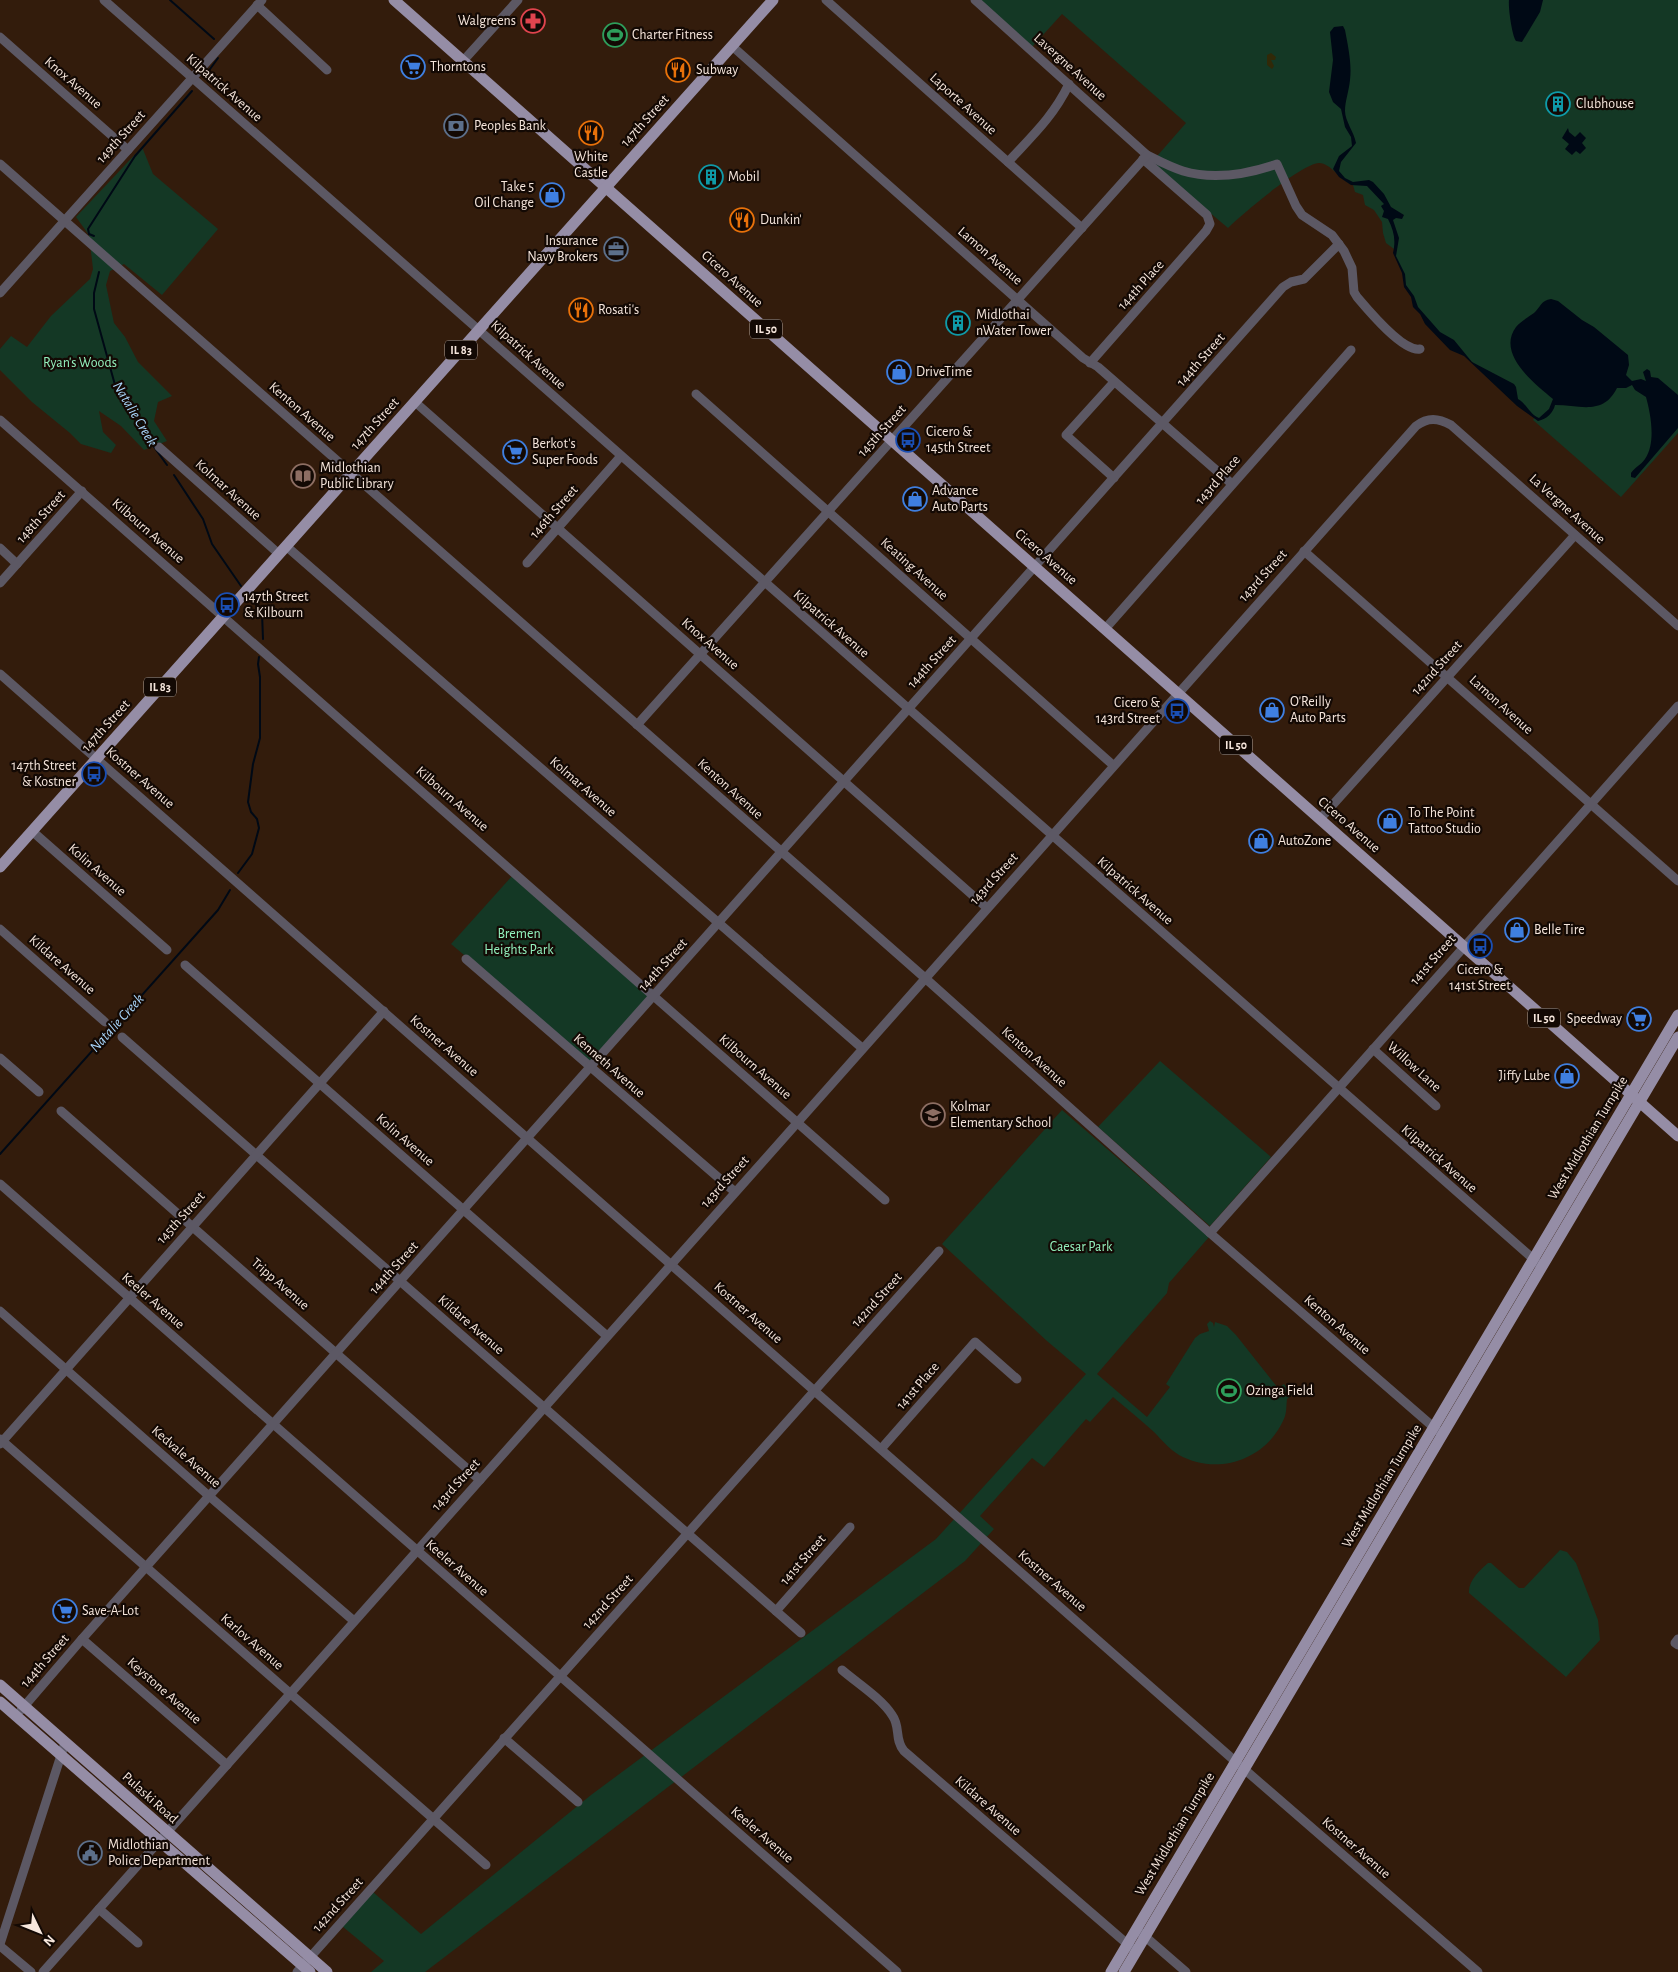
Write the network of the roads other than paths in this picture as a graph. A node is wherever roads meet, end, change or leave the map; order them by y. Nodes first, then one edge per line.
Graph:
1 (104, 0) edge
2 (394, 0) edge
3 (518, 0) edge
4 (773, 0) edge
5 (826, 0) edge
6 (975, 0) edge
7 (260, 3) edge
8 (0, 36) edge
9 (732, 46) junction
10 (463, 61) junction
11 (327, 70) dead end
12 (192, 78) junction
13 (1069, 84) junction
14 (128, 150) junction
15 (1145, 157) junction
16 (1008, 162) junction
17 (0, 164) edge
18 (606, 187) junction
19 (64, 220) junction
20 (1210, 224) joint
21 (1082, 228) junction
22 (1339, 244) junction
23 (0, 293) edge
24 (1018, 300) junction
25 (479, 330) junction
26 (1420, 349) dead end
27 (1351, 350) dead end
28 (1090, 362) junction
29 (1114, 382) junction
30 (696, 394) dead end
31 (415, 402) junction
32 (1434, 419) joint
33 (0, 420) edge
34 (1162, 424) junction
35 (892, 441) junction
36 (159, 447) dead end
37 (621, 456) junction
38 (351, 473) junction
39 (1114, 478) junction
40 (1232, 484) junction
41 (82, 491) junction
42 (829, 511) junction
43 (557, 528) junction
44 (1575, 535) junction
45 (0, 548) edge
46 (283, 550) junction
47 (1304, 552) junction
48 (527, 562) dead end
49 (17, 564) junction
50 (1035, 568) junction
51 (0, 583) edge
52 (765, 583) junction
53 (224, 616) junction
54 (1678, 626) edge
55 (1105, 629) junction
56 (971, 639) junction
57 (701, 654) junction
58 (0, 674) edge
59 (1448, 677) junction
60 (1177, 693) junction
61 (1678, 706) edge
62 (908, 709) junction
63 (637, 726) junction
64 (96, 759) junction
65 (1113, 765) junction
66 (844, 781) junction
67 (1590, 804) junction
68 (1320, 819) junction
69 (32, 831) junction
70 (1051, 836) junction
71 (781, 853) junction
72 (0, 867) edge
73 (1678, 881) edge
74 (987, 908) junction
75 (718, 923) junction
76 (0, 930) edge
77 (1464, 946) junction
78 (167, 950) dead end
79 (466, 959) dead end
80 (185, 965) dead end
81 (924, 978) junction
82 (654, 996) junction
83 (384, 1011) junction
84 (1678, 1015) edge
85 (105, 1022) dead end
86 (122, 1037) dead end
87 (1678, 1038) edge
88 (862, 1048) junction
89 (1373, 1049) junction
90 (0, 1058) edge
91 (590, 1068) junction
92 (320, 1084) junction
93 (1338, 1088) junction
94 (39, 1092) dead end
95 (1635, 1098) junction
96 (1436, 1106) dead end
97 (61, 1111) dead end
98 (797, 1122) junction
99 (1678, 1136) edge
100 (528, 1138) junction
101 (256, 1155) junction
102 (0, 1184) edge
103 (734, 1192) junction
104 (885, 1200) dead end
105 (464, 1210) junction
106 (192, 1226) junction
107 (1210, 1233) junction
108 (939, 1251) dead end
109 (672, 1263) junction
110 (1538, 1263) junction
111 (400, 1281) junction
112 (129, 1298) junction
113 (0, 1312) edge
114 (607, 1336) junction
115 (337, 1353) junction
116 (66, 1369) junction
117 (1016, 1379) dead end
118 (814, 1389) junction
119 (544, 1407) junction
120 (274, 1424) junction
121 (1438, 1431) junction
122 (1, 1441) edge
123 (881, 1448) junction
124 (480, 1480) junction
125 (209, 1496) junction
126 (850, 1527) dead end
127 (687, 1534) junction
128 (417, 1550) junction
129 (146, 1567) junction
130 (776, 1611) junction
131 (354, 1621) junction
132 (801, 1633) dead end
133 (82, 1639) junction
134 (842, 1670) dead end
135 (560, 1676) junction
136 (0, 1686) edge
137 (290, 1693) junction
138 (0, 1702) edge
139 (24, 1706) junction
140 (16, 1716) junction
141 (504, 1738) junction
142 (65, 1743) junction
143 (60, 1755) junction
144 (227, 1765) junction
145 (1240, 1765) junction
146 (578, 1802) dead end
147 (433, 1819) junction
148 (163, 1837) junction
149 (486, 1865) dead end
150 (99, 1908) junction
151 (1141, 1933) junction
152 (138, 1942) dead end
153 (0, 1945) edge
154 (1132, 1948) junction
155 (305, 1967) edge
156 (31, 1972) edge
157 (43, 1972) edge
158 (326, 1972) edge
159 (897, 1972) edge
160 (1111, 1972) edge
161 (1124, 1972) edge
162 (1186, 1972) edge
163 (1478, 1972) edge

1 - 12 street, Kilpatrick Avenue
2 - 10 main road, Cicero Avenue / IL 50
3 - 10 street
4 - 9 main road, 147th Street
5 - 16 street, Laporte Avenue
6 - 13 street, Lavergne Avenue
7 - 11 street
7 - 12 street, 149th Street
8 - 14 street, Knox Avenue
9 - 18 main road, 147th Street
9 - 24 street, Lamon Avenue
10 - 18 main road, Cicero Avenue / IL 50
12 - 14 street, 149th Street
12 - 25 street, Kilpatrick Avenue
13 - 15 street, Lavergne Avenue
13 - 16 street
14 - 19 street, 149th Street
15 - 20 street, Lavergne Avenue
15 - 21 street, 145th Street
15 - 22 street
16 - 21 street, Laporte Avenue
17 - 19 street, Kenton Avenue
18 - 25 main road, 147th Street / IL 83
18 - 35 main road, Cicero Avenue / IL 50
19 - 23 street, 149th Street
19 - 38 street, Kenton Avenue
20 - 28 street, 144th Place
21 - 24 street, 145th Street
22 - 26 street
22 - 34 street, 144th Street
24 - 28 street, Lamon Avenue
24 - 35 street, 145th Street
25 - 31 main road, 147th Street / IL 83
25 - 37 street, Kilpatrick Avenue
27 - 40 street, 143rd Place
28 - 29 street, Lamon Avenue
29 - 34 street, Lamon Avenue
29 - 39 street
30 - 42 street, Keating Avenue
31 - 38 main road, 147th Street / IL 83
31 - 43 street, Knox Avenue
32 - 44 street, La Vergne Avenue
32 - 47 street, 143rd Street
33 - 41 street, Kilbourn Avenue
34 - 39 street, 144th Street
34 - 40 street, Lamon Avenue
35 - 42 street, 145th Street
35 - 50 main road, Cicero Avenue / IL 50
36 - 46 street, Kolmar Avenue
37 - 43 street, 146th Street
37 - 52 street, Kilpatrick Avenue
38 - 46 main road, 147th Street / IL 83
38 - 63 street, Kenton Avenue
39 - 50 street, 144th Street
40 - 55 street, 143rd Place
41 - 49 street, 148th Street
41 - 53 street, Kilbourn Avenue
42 - 52 street, 145th Street
42 - 56 street, Keating Avenue
43 - 48 street, 146th Street
43 - 57 street, Knox Avenue
44 - 54 street, La Vergne Avenue
44 - 59 street, 142nd Street
45 - 49 street
46 - 53 main road, 147th Street / IL 83
46 - 75 street, Kolmar Avenue
47 - 59 street, Lamon Avenue
47 - 60 street, 143rd Street
49 - 51 street, 148th Street
50 - 55 main road, Cicero Avenue / IL 50
50 - 56 street, 144th Street
52 - 57 street, 145th Street
52 - 62 street, Kilpatrick Avenue
53 - 64 main road, 147th Street / IL 83
53 - 82 street, Kilbourn Avenue
55 - 60 main road, Cicero Avenue / IL 50
56 - 62 street, 144th Street
56 - 65 street, Keating Avenue
57 - 63 street, 145th Street
57 - 66 street, Knox Avenue
58 - 64 street, Kostner Avenue
59 - 67 street, Lamon Avenue
59 - 68 street, 142nd Street
60 - 65 street, 143rd Street
60 - 68 main road, Cicero Avenue / IL 50
61 - 67 street, 141st Street
62 - 66 street, 144th Street
62 - 70 street, Kilpatrick Avenue
63 - 71 street, Kenton Avenue
64 - 69 main road, 147th Street / IL 83
64 - 83 street, Kostner Avenue
65 - 70 street, 143rd Street
66 - 71 street, 144th Street
66 - 74 street, Knox Avenue
67 - 73 street, Lamon Avenue
67 - 77 street, 141st Street
68 - 77 main road, Cicero Avenue / IL 50
69 - 72 main road, 147th Street / IL 83
69 - 78 street, Kolin Avenue
70 - 74 street, 143rd Street
70 - 93 street, Kilpatrick Avenue
71 - 75 street, 144th Street
71 - 81 street, Kenton Avenue
74 - 81 street, 143rd Street
75 - 82 street, 144th Street
75 - 88 street, Kolmar Avenue
76 - 85 street, Kildare Avenue
77 - 89 street, 141st Street
77 - 95 main road, Cicero Avenue / IL 50
79 - 91 street, Kenneth Avenue
80 - 92 street, Kolin Avenue
81 - 88 street, 143rd Street
81 - 107 street, Kenton Avenue
82 - 91 street, 144th Street
82 - 98 street, Kilbourn Avenue
83 - 92 street, 145th Street
83 - 100 street, Kostner Avenue
84 - 95 main road, West Midlothian Turnpike
86 - 101 street, Kildare Avenue
87 - 95 main road, West Midlothian Turnpike
88 - 98 street, 143rd Street
89 - 93 street, 141st Street
89 - 96 street, Willow Lane
90 - 94 street
91 - 100 street, 144th Street
91 - 103 street, Kenneth Avenue
92 - 101 street, 145th Street
92 - 105 street, Kolin Avenue
93 - 107 street, 141st Street
93 - 110 street, Kilpatrick Avenue
95 - 99 main road, Cicero Avenue / IL 50
95 - 110 main road, West Midlothian Turnpike
97 - 106 street, Tripp Avenue
98 - 103 street, 143rd Street
98 - 104 street, Kilbourn Avenue
100 - 105 street, 144th Street
100 - 109 street, Kostner Avenue
101 - 106 street, 145th Street
101 - 111 street, Kildare Avenue
102 - 112 street, Keeler Avenue
103 - 109 street, 143rd Street
105 - 111 street, 144th Street
105 - 114 street, Kolin Avenue
106 - 112 street, 145th Street
106 - 115 street, Tripp Avenue
107 - 121 street, Kenton Avenue
108 - 118 street, 142nd Street
109 - 114 street, 143rd Street
109 - 118 street, Kostner Avenue
110 - 121 main road, West Midlothian Turnpike
111 - 115 street, 144th Street
111 - 119 street, Kildare Avenue
112 - 116 street, 145th Street
112 - 120 street, Keeler Avenue
113 - 116 street, Kedvale Avenue
114 - 119 street, 143rd Street
115 - 120 street, 144th Street
115 - 124 street, Tripp Avenue
116 - 122 street, 145th Street
116 - 125 street, Kedvale Avenue
117 - 123 street, 141st Place
118 - 123 street, Kostner Avenue
118 - 127 street, 142nd Street
119 - 124 street, 143rd Street
119 - 127 street, Kildare Avenue
120 - 125 street, 144th Street
120 - 128 street, Keeler Avenue
121 - 145 main road, West Midlothian Turnpike
122 - 129 street, Karlov Avenue
123 - 145 street, Kostner Avenue
124 - 128 street, 143rd Street
125 - 129 street, 144th Street
125 - 131 street, Kedvale Avenue
126 - 130 street, 141st Street
127 - 130 street, Kildare Avenue
127 - 135 street, 142nd Street
128 - 131 street, 143rd Street
128 - 135 street, Keeler Avenue
129 - 133 street, 144th Street
129 - 137 street, Karlov Avenue
130 - 132 street, Kildare Avenue
131 - 137 street, 143rd Street
133 - 139 street, 144th Street
133 - 144 street, Keystone Avenue
134 - 154 street, Kildare Avenue
135 - 141 street, 142nd Street
135 - 159 street, Keeler Avenue
136 - 139 main road, Pulaski Road
137 - 144 street, 143rd Street
137 - 147 street, Karlov Avenue
138 - 140 main road, Pulaski Road
139 - 140 street, 144th Street
139 - 142 main road, Pulaski Road
140 - 143 main road, Pulaski Road
141 - 146 street
141 - 147 street, 142nd Street
142 - 143 street
142 - 148 main road, Pulaski Road
143 - 148 main road, Pulaski Road
143 - 153 street
144 - 148 street, 143rd Street
145 - 151 main road, West Midlothian Turnpike
145 - 163 street, Kostner Avenue
147 - 149 street, Karlov Avenue
147 - 155 street, 142nd Street
148 - 150 street, 143rd Street
148 - 155 main road, Pulaski Road
150 - 152 street
150 - 157 street, 143rd Street
151 - 154 main road, West Midlothian Turnpike
151 - 162 street
153 - 156 street
154 - 160 main road, West Midlothian Turnpike
154 - 161 main road, West Midlothian Turnpike
155 - 158 main road, Pulaski Road

